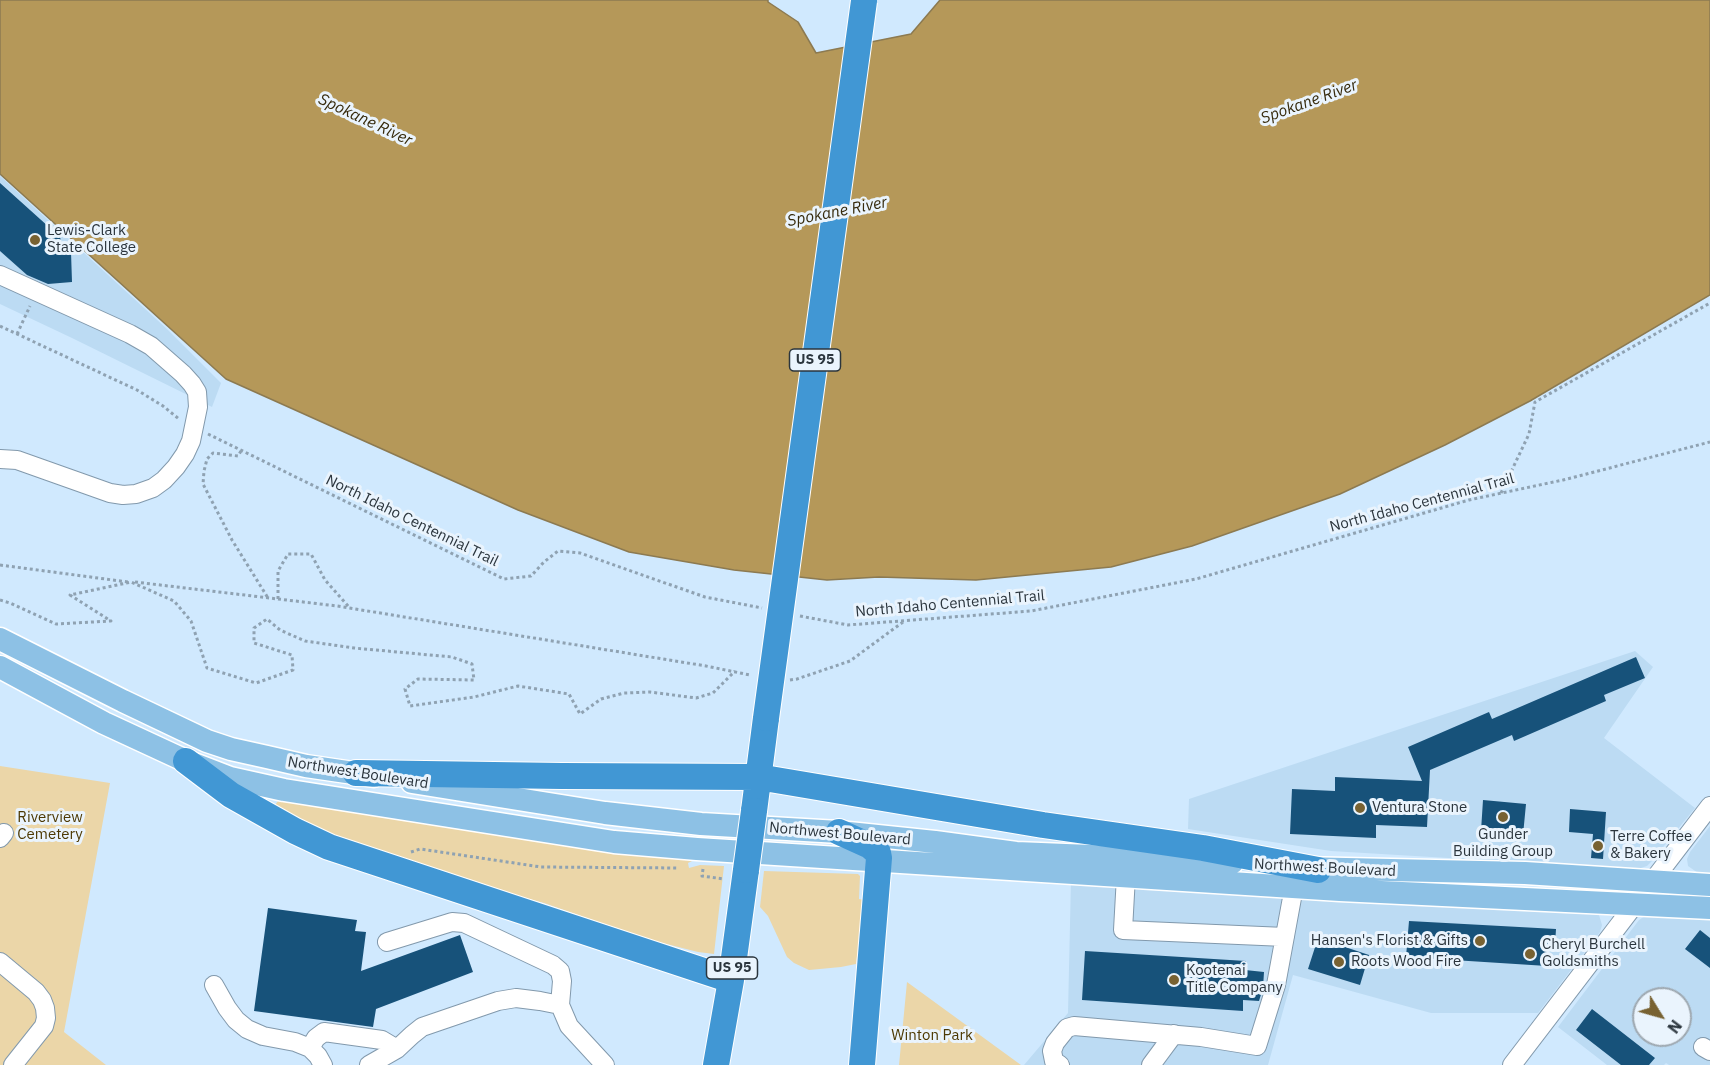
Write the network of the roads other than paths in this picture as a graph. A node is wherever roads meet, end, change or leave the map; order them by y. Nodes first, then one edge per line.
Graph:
1 (864, 1) edge
2 (0, 275) edge
3 (0, 459) edge
4 (0, 639) edge
5 (0, 668) edge
6 (186, 761) junction
7 (356, 773) junction
8 (758, 777) junction
9 (1710, 806) edge
10 (839, 832) junction
11 (879, 861) junction
12 (1318, 870) junction
13 (1126, 876) junction
14 (1653, 882) junction
15 (1710, 885) edge
16 (1294, 887) junction
17 (1636, 904) junction
18 (1710, 908) edge
19 (1285, 937) junction
20 (387, 942) dead end
21 (0, 962) edge
22 (731, 980) junction
23 (214, 985) dead end
24 (560, 1005) junction
25 (1174, 1034) junction
26 (310, 1048) junction
27 (397, 1049) junction
28 (13, 1065) edge
29 (323, 1065) edge
30 (369, 1065) edge
31 (605, 1065) edge
32 (716, 1065) edge
33 (862, 1065) edge
34 (1060, 1065) edge
35 (1151, 1065) edge
36 (1512, 1065) edge

1 - 8 highway, US 95, bridge
2 - 3 street
4 - 7 main road, Northwest Boulevard
5 - 6 main road, Northwest Boulevard
6 - 11 main road, Northwest Boulevard
6 - 22 highway
7 - 8 highway
7 - 10 main road, Northwest Boulevard
8 - 12 highway
8 - 22 highway, US 95, bridge
9 - 14 street
10 - 11 highway
10 - 12 main road, Northwest Boulevard
11 - 13 main road, Northwest Boulevard
11 - 33 highway
12 - 14 main road, Northwest Boulevard
13 - 16 main road, Northwest Boulevard
13 - 19 street
14 - 15 main road, Northwest Boulevard
14 - 17 street
16 - 17 main road, Northwest Boulevard
16 - 19 street
17 - 18 main road, Northwest Boulevard
17 - 36 street
19 - 25 street
20 - 24 street
21 - 28 street
22 - 32 highway, US 95
23 - 26 street
24 - 27 street
24 - 31 street
25 - 34 street
25 - 35 street
26 - 27 street
26 - 29 street
27 - 30 street

